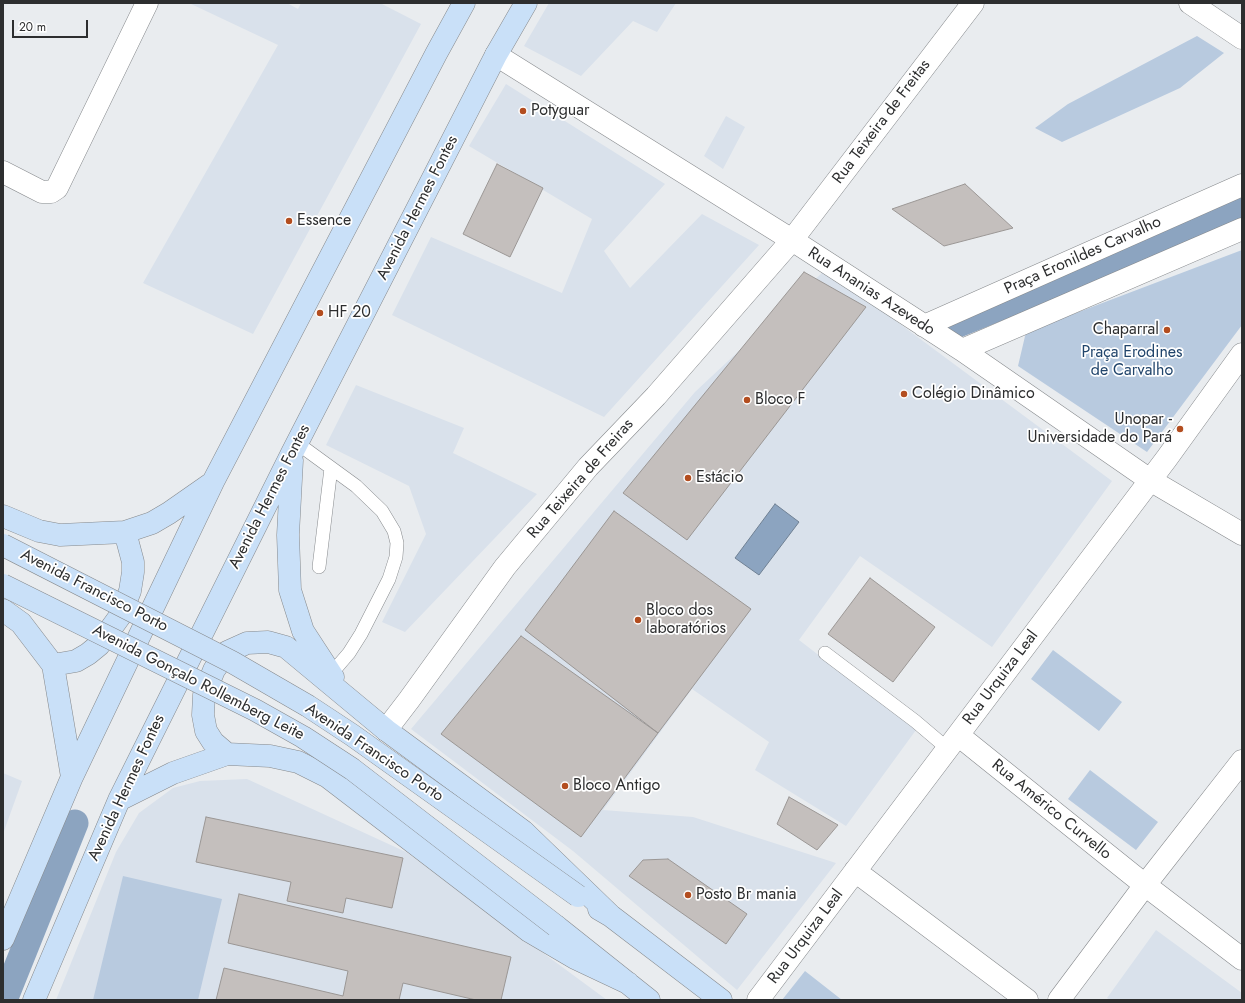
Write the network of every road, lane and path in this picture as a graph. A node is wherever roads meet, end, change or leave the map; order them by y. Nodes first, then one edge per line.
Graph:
1 (147, 3) edge
2 (464, 3) edge
3 (526, 3) edge
4 (973, 3) edge
5 (1190, 3) edge
6 (1242, 38) edge
7 (496, 55) junction
8 (3, 172) edge
9 (1242, 185) edge
10 (1242, 229) edge
11 (792, 240) junction
12 (924, 326) junction
13 (962, 350) junction
14 (1242, 354) edge
15 (294, 448) junction
16 (331, 468) junction
17 (1150, 480) junction
18 (213, 482) junction
19 (3, 516) edge
20 (125, 532) junction
21 (1242, 534) edge
22 (3, 545) edge
23 (319, 566) dead end
24 (3, 585) edge
25 (3, 610) edge
26 (825, 653) dead end
27 (53, 665) junction
28 (331, 674) junction
29 (343, 693) junction
30 (386, 730) junction
31 (953, 742) junction
32 (227, 754) junction
33 (1242, 761) edge
34 (72, 777) junction
35 (119, 800) junction
36 (855, 871) junction
37 (1145, 885) junction
38 (611, 916) junction
39 (3, 939) edge
40 (1242, 958) edge
41 (628, 983) junction
42 (34, 1000) edge
43 (649, 1000) edge
44 (721, 1000) edge
45 (758, 1000) edge
46 (1027, 1000) edge
47 (1059, 1000) edge

1 - 8 street
2 - 18 main road
3 - 7 main road, Avenida Hermes Fontes
4 - 11 street, Rua Teixeira de Freitas
5 - 6 street
7 - 11 street, Rua Ananias Azevedo
7 - 15 main road, Avenida Hermes Fontes
9 - 12 street, Praça Eronildes Carvalho
10 - 13 street
11 - 12 street, Rua Ananias Azevedo
11 - 30 street, Rua Teixeira de Freiras
12 - 13 street, Rua Ananias Azevedo
13 - 17 street, Rua Ananias Azevedo
14 - 17 street, Rua Urquiza Leal
15 - 16 lane
15 - 28 main road
15 - 35 main road, Avenida Hermes Fontes
16 - 23 lane
16 - 28 lane
17 - 21 street, Rua Ananias Azevedo
17 - 31 street, Rua Urquiza Leal
18 - 20 main road
18 - 34 main road
19 - 20 main road
20 - 27 main road
22 - 38 main road, Avenida Francisco Porto, bridge
24 - 41 main road, Avenida Gonçalo Rollemberg Leite, bridge
25 - 27 main road
26 - 31 lane
27 - 34 main road
28 - 29 main road
29 - 30 main road
29 - 32 main road
30 - 38 main road
31 - 36 street, Rua Urquiza Leal
31 - 37 street, Rua Américo Curvello
32 - 35 main road
32 - 41 main road
33 - 37 street
34 - 39 main road
35 - 42 main road, Avenida Hermes Fontes
36 - 45 street, Rua Urquiza Leal
36 - 46 street
37 - 40 street, Rua Américo Curvello
37 - 47 street
38 - 44 main road, Avenida Francisco Porto
41 - 43 main road

